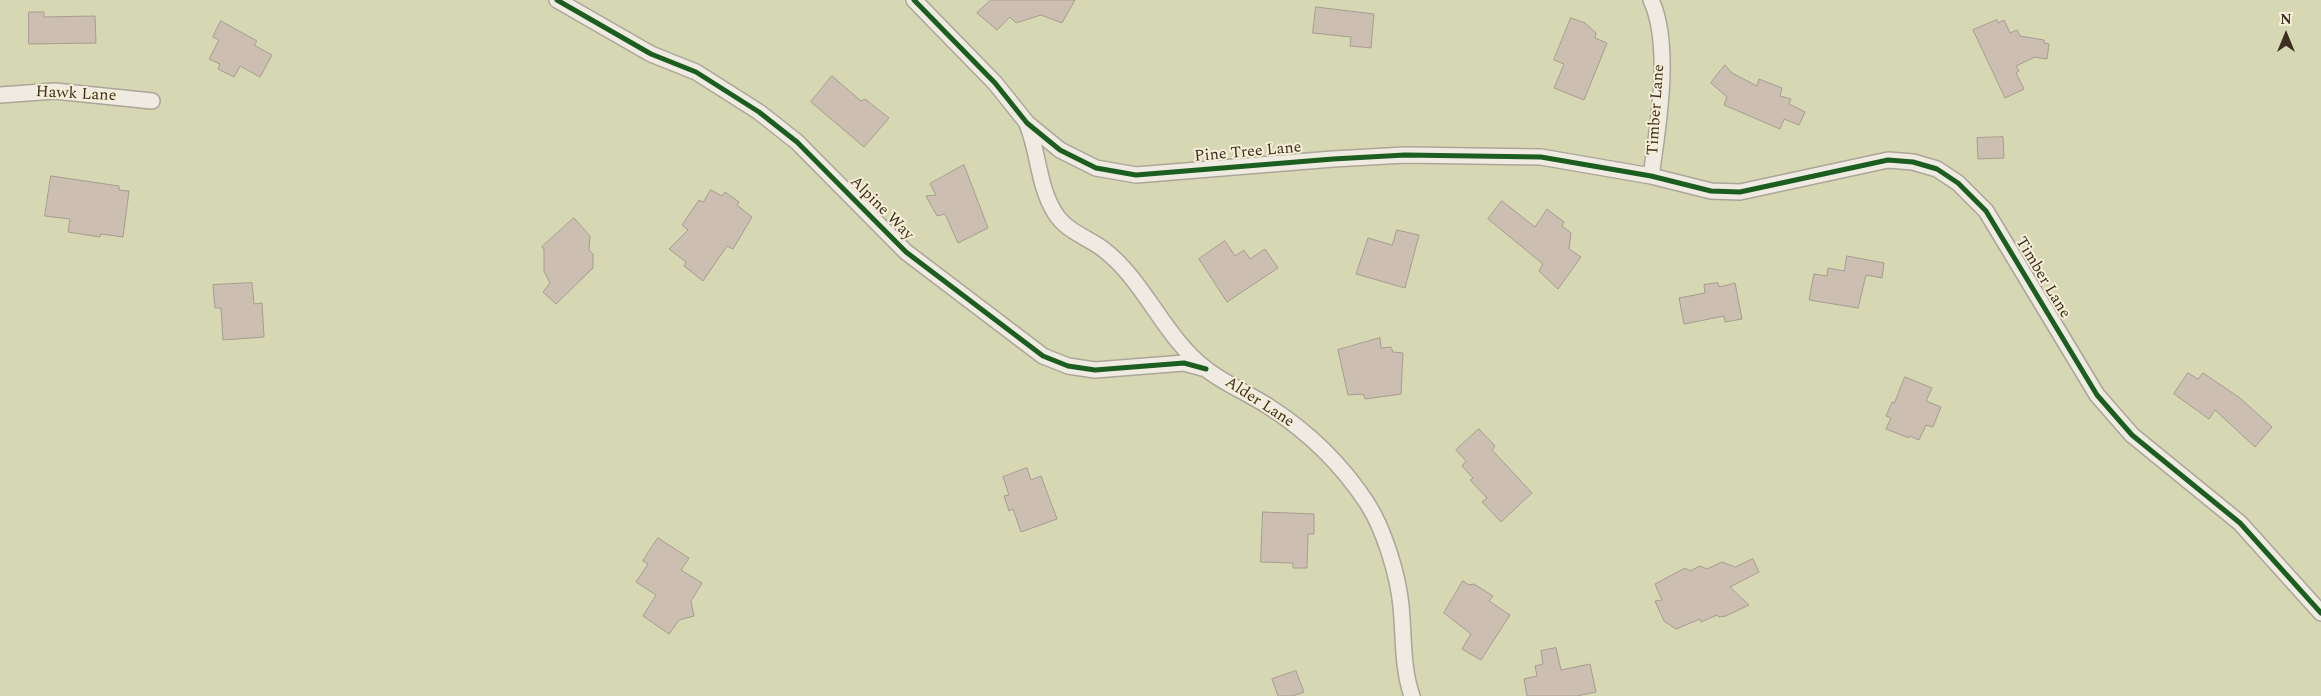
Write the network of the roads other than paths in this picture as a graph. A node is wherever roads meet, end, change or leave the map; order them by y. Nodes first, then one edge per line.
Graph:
1 (557, 0) edge
2 (914, 0) edge
3 (1651, 0) edge
4 (0, 95) edge
5 (152, 101) dead end
6 (1027, 123) junction
7 (1652, 176) junction
8 (1206, 369) junction
9 (2321, 613) edge
10 (1412, 696) edge

1 - 8 street, Alpine Way
2 - 6 street, Pine Tree Lane
3 - 7 street, Timber Lane
4 - 5 street, Hawk Lane
6 - 7 street, Pine Tree Lane
6 - 8 street, Alder Lane
7 - 9 street, Timber Lane
8 - 10 street, Alder Lane

